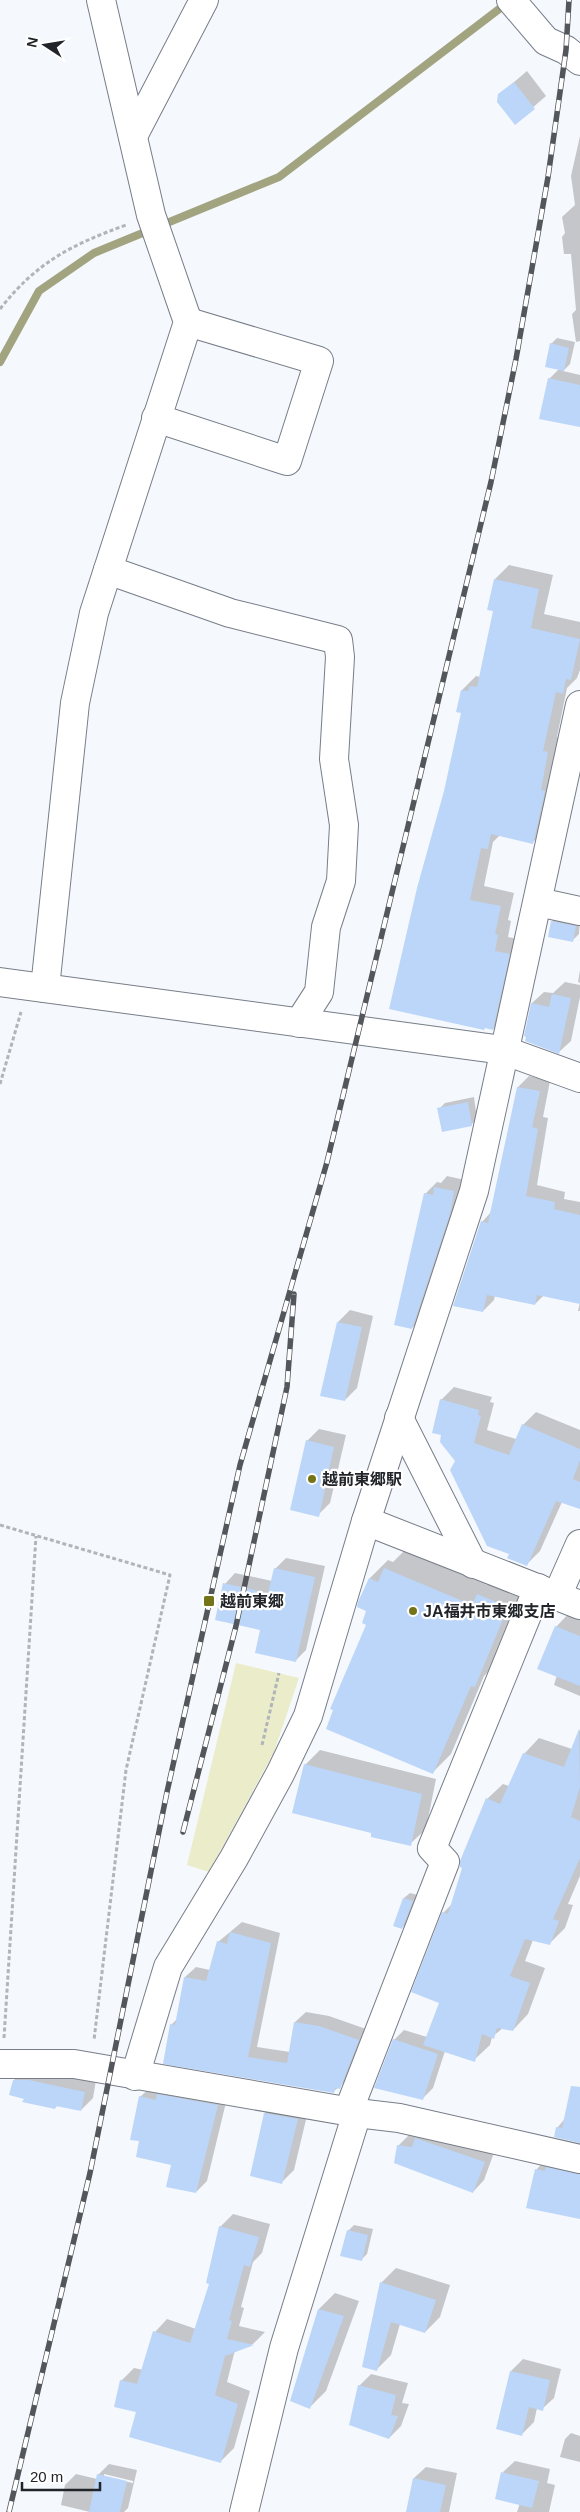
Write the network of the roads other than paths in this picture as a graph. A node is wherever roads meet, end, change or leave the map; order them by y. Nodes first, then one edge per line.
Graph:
1 (101, 0) edge
2 (204, 0) edge
3 (516, 7) edge
4 (580, 61) edge
5 (133, 136) junction
6 (188, 322) junction
7 (156, 418) junction
8 (108, 570) junction
9 (580, 704) edge
10 (538, 902) junction
11 (580, 911) edge
12 (0, 982) edge
13 (36, 987) junction
14 (299, 1023) junction
15 (503, 1050) junction
16 (580, 1078) edge
17 (399, 1418) junction
18 (366, 1521) junction
19 (580, 1544) edge
20 (472, 1564) junction
21 (558, 1597) edge
22 (2, 2052) edge
23 (135, 2076) junction
24 (353, 2112) junction
25 (580, 2159) edge
26 (244, 2512) edge

1 - 5 street
2 - 5 street
3 - 4 street
5 - 6 street
6 - 7 street
6 - 7 street
7 - 8 street
8 - 13 street
8 - 14 street
9 - 10 street
10 - 11 street
10 - 15 street
12 - 13 street
13 - 14 street
14 - 15 street
15 - 16 street
15 - 17 street
17 - 18 street
17 - 20 street
18 - 20 street
18 - 23 street
19 - 21 street
20 - 21 street
21 - 24 street
22 - 23 street
23 - 24 street
24 - 25 street
24 - 26 street

